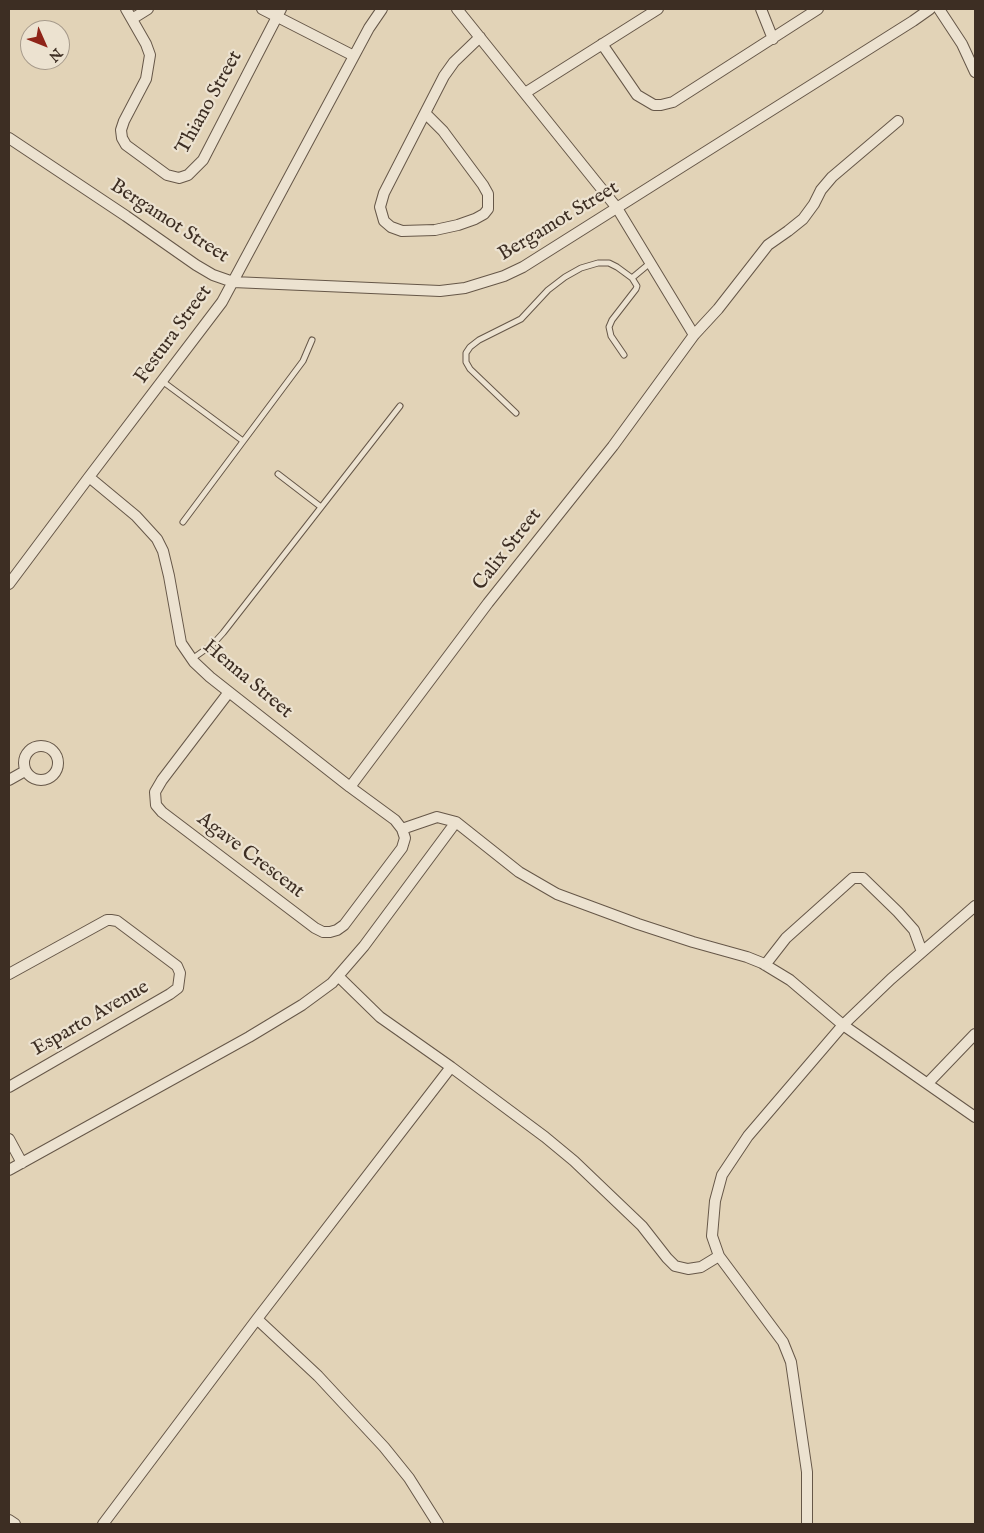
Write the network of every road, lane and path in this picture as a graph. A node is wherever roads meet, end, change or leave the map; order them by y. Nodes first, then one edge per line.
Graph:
1 (126, 9) edge
2 (148, 9) edge
3 (262, 9) edge
4 (382, 9) edge
5 (457, 9) edge
6 (656, 9) edge
7 (762, 9) edge
8 (818, 9) edge
9 (930, 9) edge
10 (939, 9) edge
11 (279, 12) edge
12 (132, 19) junction
13 (480, 37) junction
14 (773, 39) junction
15 (602, 44) junction
16 (354, 56) junction
17 (975, 72) edge
18 (526, 93) junction
19 (425, 112) junction
20 (898, 121) dead end
21 (11, 138) edge
22 (618, 208) junction
23 (650, 262) junction
24 (632, 278) junction
25 (233, 282) junction
26 (694, 335) junction
27 (312, 340) dead end
28 (624, 355) dead end
29 (162, 381) junction
30 (400, 406) dead end
31 (516, 413) dead end
32 (243, 441) junction
33 (278, 474) dead end
34 (89, 476) junction
35 (321, 507) junction
36 (182, 522) dead end
37 (9, 584) edge
38 (192, 659) junction
39 (229, 692) junction
40 (25, 771) dead end
41 (9, 780) edge
42 (350, 787) junction
43 (456, 822) junction
44 (402, 828) junction
45 (975, 906) edge
46 (922, 952) junction
47 (764, 965) junction
48 (9, 974) edge
49 (338, 976) junction
50 (843, 1025) junction
51 (975, 1034) edge
52 (451, 1067) junction
53 (928, 1083) junction
54 (9, 1087) edge
55 (975, 1117) edge
56 (9, 1139) edge
57 (22, 1162) junction
58 (9, 1170) edge
59 (718, 1256) junction
60 (257, 1319) junction
61 (9, 1520) edge
62 (15, 1524) edge
63 (103, 1524) edge
64 (438, 1524) edge
65 (807, 1524) edge

1 - 12 street, Thiano Street
2 - 12 street
3 - 11 street
4 - 16 street, Festura Street
5 - 13 street
6 - 15 street
7 - 14 street
8 - 14 street
9 - 22 street, Bergamot Street
10 - 17 street
11 - 12 street, Thiano Street
11 - 16 street
13 - 18 street
13 - 19 street
14 - 15 street
15 - 18 street
16 - 25 street, Festura Street
18 - 22 street
19 - 19 street
20 - 26 street, Calix Street
21 - 25 street, Bergamot Street
22 - 23 street
22 - 25 street, Bergamot Street
23 - 24 lane
23 - 26 street
24 - 28 lane
24 - 31 lane
25 - 29 street, Festura Street
26 - 42 street, Calix Street
27 - 32 lane
29 - 32 lane
29 - 34 street, Festura Street
30 - 35 lane
32 - 36 lane
33 - 35 lane
34 - 37 street, Festura Street
34 - 38 street, Henna Street
35 - 38 lane
38 - 39 street, Henna Street
39 - 42 street, Henna Street
39 - 44 street, Agave Crescent
40 - 41 street
42 - 44 street, Henna Street
43 - 44 street
43 - 47 street
43 - 49 street
45 - 46 street
46 - 47 street
46 - 50 street
47 - 50 street
48 - 54 street, Esparto Avenue
49 - 52 street
49 - 57 street
50 - 53 street
50 - 59 street
51 - 53 street
52 - 59 street
52 - 60 street
53 - 55 street
56 - 57 street
57 - 58 street
59 - 65 street
60 - 63 street
60 - 64 street
61 - 62 street

